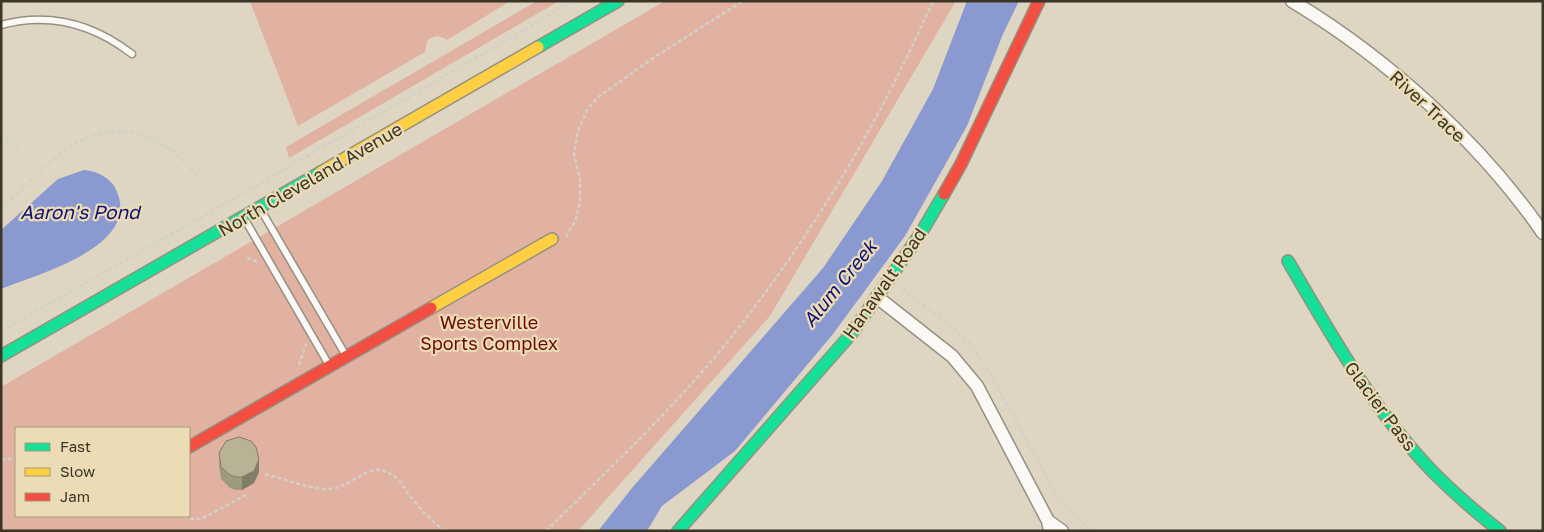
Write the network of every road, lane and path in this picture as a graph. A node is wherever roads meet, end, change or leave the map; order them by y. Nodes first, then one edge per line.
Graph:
1 (574, 1) edge
2 (618, 1) edge
3 (743, 1) edge
4 (933, 1) edge
5 (1039, 1) edge
6 (1292, 1) edge
7 (1, 25) edge
8 (132, 54) dead end
9 (1, 132) edge
10 (20, 152) dead end
11 (1, 159) edge
12 (4, 163) dead end
13 (200, 180) dead end
14 (260, 207) junction
15 (1, 208) edge
16 (243, 217) junction
17 (1543, 233) edge
18 (556, 241) joint
19 (246, 258) dead end
20 (1288, 260) dead end
21 (260, 263) dead end
22 (877, 297) junction
23 (1, 331) edge
24 (306, 342) dead end
25 (1, 356) edge
26 (347, 357) junction
27 (330, 367) junction
28 (305, 382) junction
29 (190, 446) edge
30 (15, 458) edge
31 (1, 460) edge
32 (265, 474) dead end
33 (246, 495) dead end
34 (187, 517) edge
35 (1049, 526) edge
36 (444, 531) edge
37 (546, 531) edge
38 (678, 531) edge
39 (1062, 531) edge
40 (1500, 531) edge

1 - 23 path
2 - 14 street, North Cleveland Avenue
3 - 18 path
4 - 37 path
5 - 22 street, Hanawalt Road
6 - 17 street, River Trace
7 - 8 lane
9 - 10 path
11 - 12 path
13 - 15 path
14 - 16 street, North Cleveland Avenue
14 - 26 lane
16 - 25 street, North Cleveland Avenue
16 - 27 lane
18 - 26 street
19 - 21 path
20 - 40 street, Glacier Pass
22 - 35 street
22 - 38 street, Hanawalt Road
24 - 28 path
26 - 27 street
27 - 28 street
28 - 29 street
30 - 31 path
32 - 36 path
33 - 34 path
35 - 39 street

